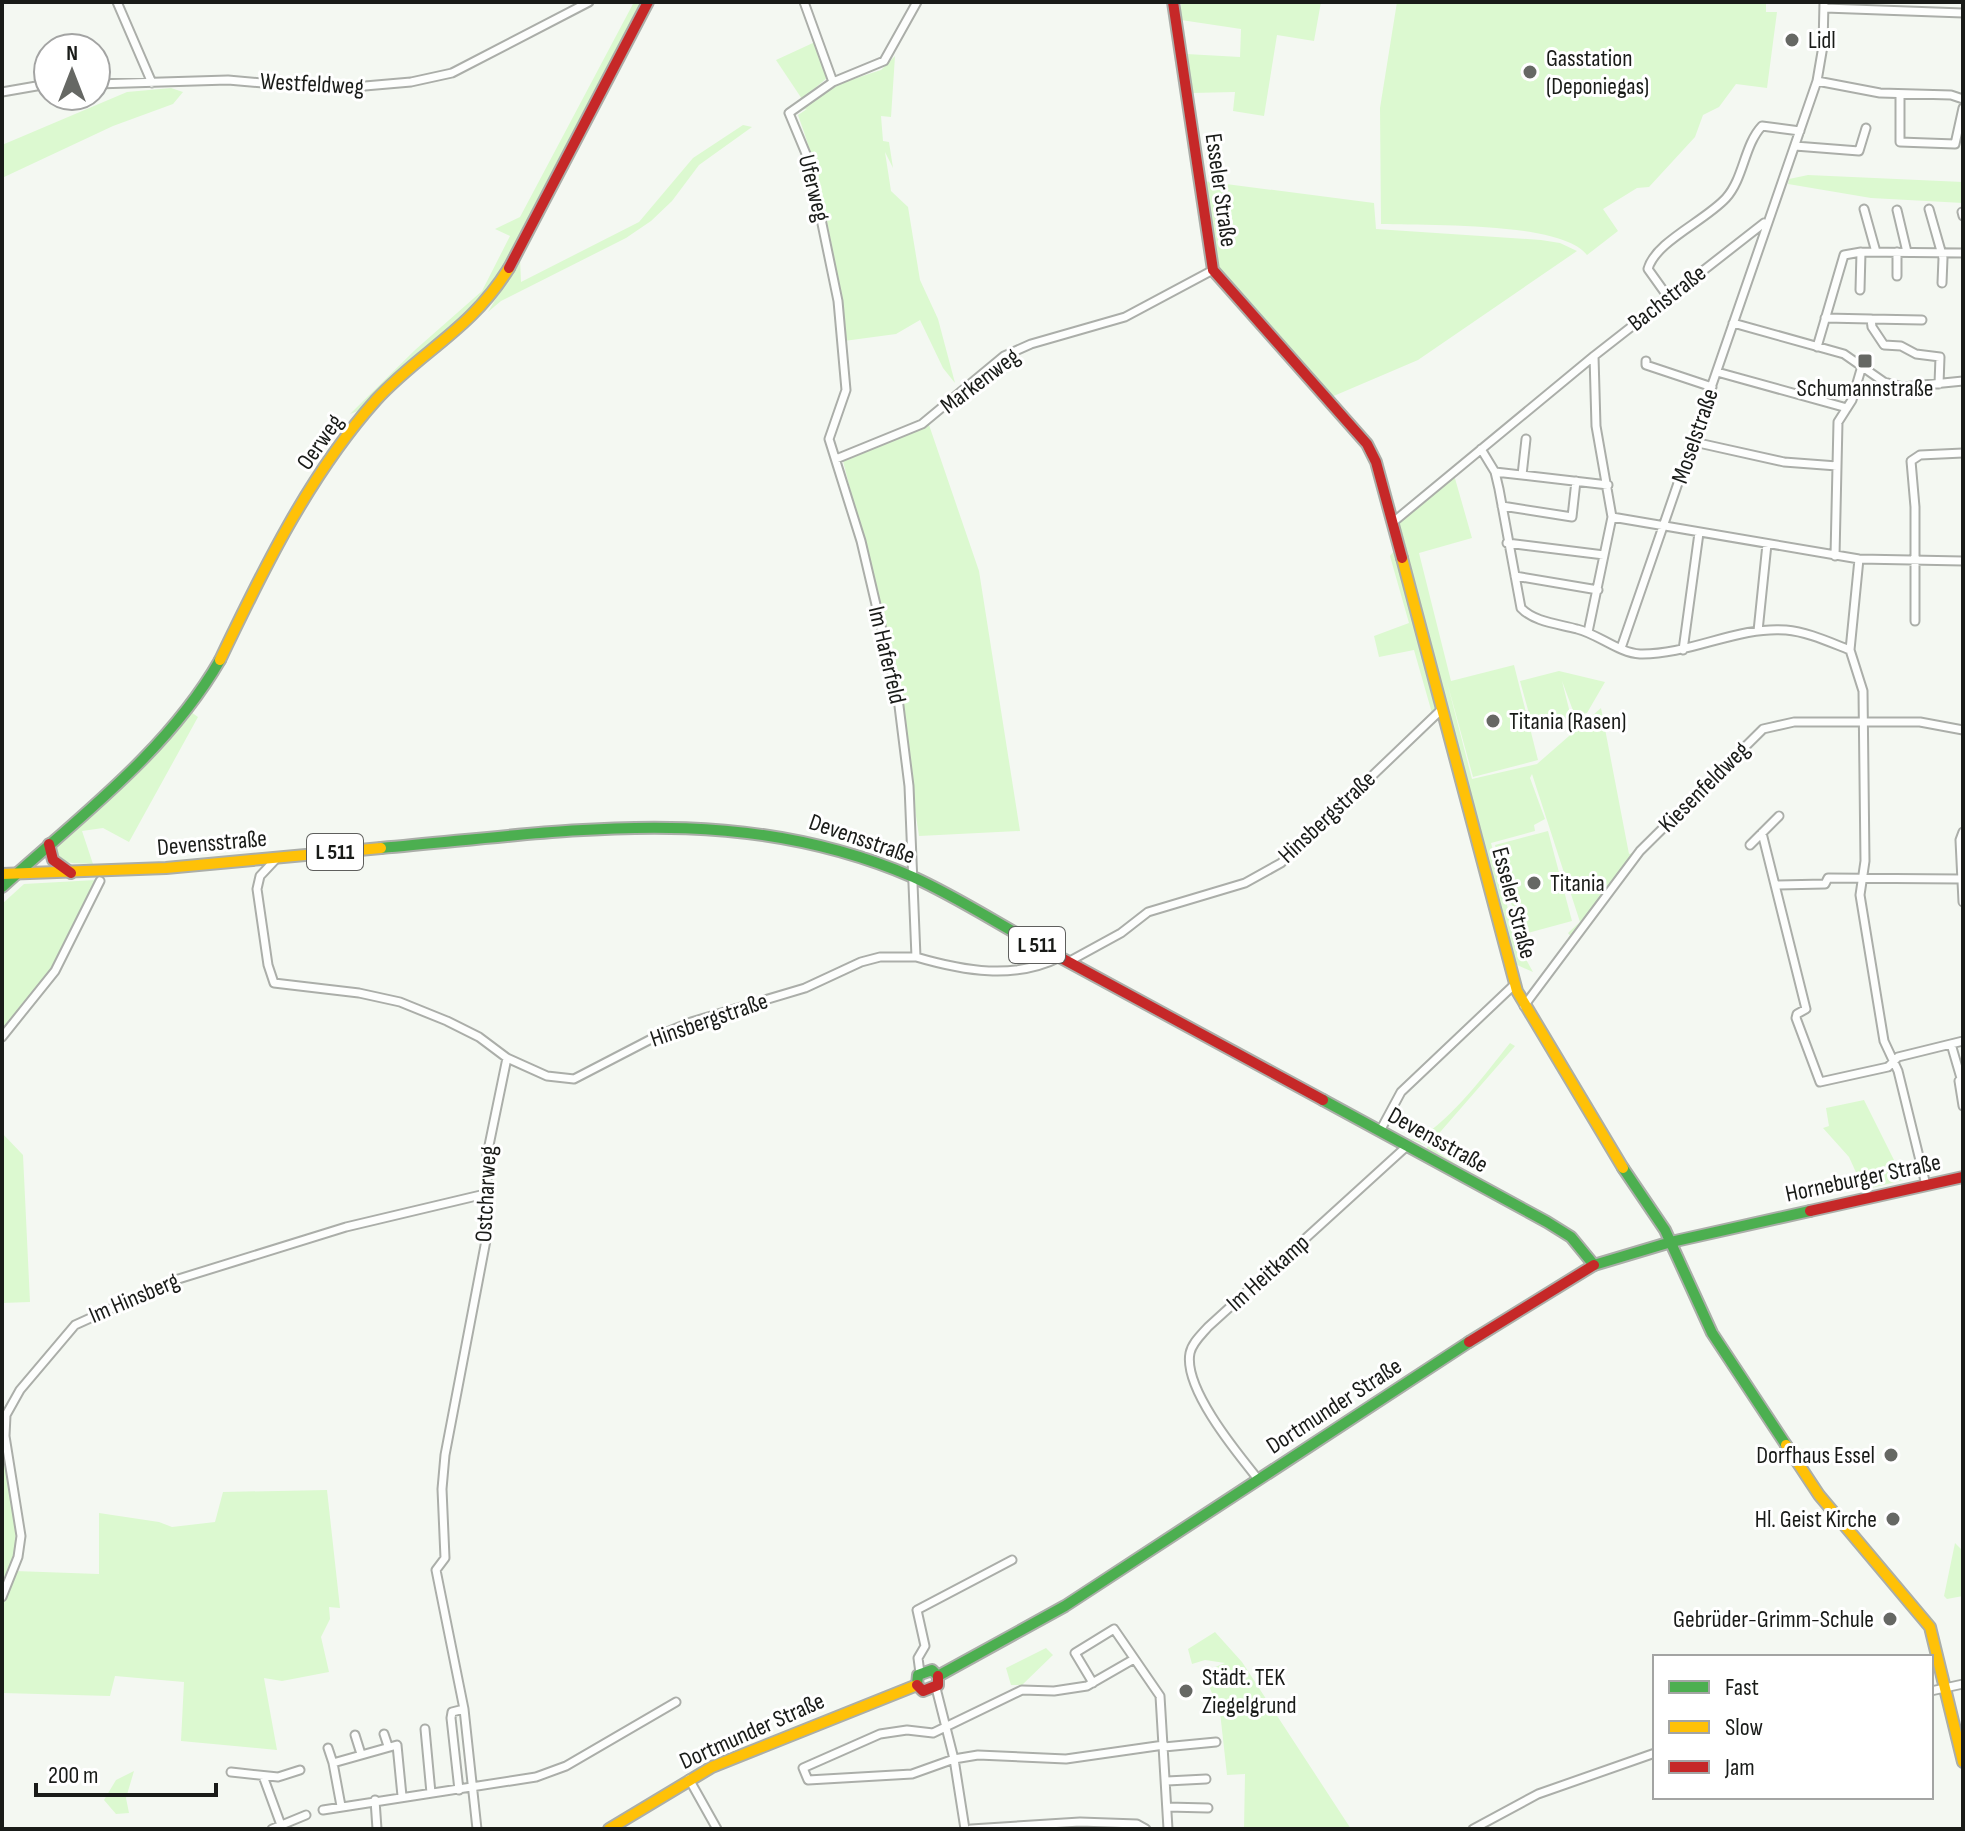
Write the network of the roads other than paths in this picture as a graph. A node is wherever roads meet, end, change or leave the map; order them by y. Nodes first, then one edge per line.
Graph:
1 (117, 2) edge
2 (589, 2) edge
3 (648, 2) edge
4 (804, 2) edge
5 (917, 2) edge
6 (1173, 2) edge
7 (1825, 5) edge
8 (1850, 5) edge
9 (1963, 13) edge
10 (1817, 81) junction
11 (833, 82) junction
12 (152, 83) junction
13 (112, 84) edge
14 (32, 87) edge
15 (2, 92) edge
16 (1900, 94) junction
17 (1963, 99) edge
18 (1963, 108) edge
19 (1866, 128) dead end
20 (1800, 131) junction
21 (1795, 146) junction
22 (1864, 209) dead end
23 (1929, 209) dead end
24 (1897, 210) dead end
25 (1766, 222) junction
26 (1861, 252) junction
27 (1876, 252) junction
28 (1897, 252) junction
29 (1907, 252) junction
30 (1940, 252) junction
31 (1963, 253) edge
32 (1213, 270) junction
33 (1897, 276) dead end
34 (1942, 283) dead end
35 (1860, 290) dead end
36 (1668, 297) junction
37 (1825, 318) junction
38 (1871, 319) junction
39 (1922, 320) dead end
40 (1733, 323) junction
41 (1817, 347) junction
42 (1594, 356) junction
43 (1646, 361) dead end
44 (1862, 366) junction
45 (1717, 372) junction
46 (1963, 381) edge
47 (1939, 384) junction
48 (1712, 387) junction
49 (1847, 408) junction
50 (829, 439) joint
51 (1526, 439) dead end
52 (1694, 442) junction
53 (1481, 449) junction
54 (1963, 453) edge
55 (836, 459) junction
56 (1837, 466) junction
57 (1495, 472) junction
58 (1522, 475) junction
59 (1576, 481) junction
60 (1608, 485) junction
61 (1502, 506) junction
62 (1572, 517) junction
63 (1612, 517) junction
64 (1392, 523) junction
65 (1665, 525) junction
66 (1571, 528) dead end
67 (1699, 533) junction
68 (1507, 543) junction
69 (1767, 544) junction
70 (1604, 555) junction
71 (1835, 556) junction
72 (1859, 559) junction
73 (1916, 561) junction
74 (1963, 561) edge
75 (1515, 576) junction
76 (1598, 590) junction
77 (1915, 621) dead end
78 (1758, 631) junction
79 (1588, 632) junction
80 (1621, 648) junction
81 (1683, 650) junction
82 (1850, 650) junction
83 (1442, 709) junction
84 (1863, 722) junction
85 (1963, 730) edge
86 (1779, 816) dead end
87 (1963, 832) edge
88 (1762, 833) junction
89 (49, 844) junction
90 (1750, 845) dead end
91 (278, 857) junction
92 (2, 874) edge
93 (15, 874) junction
94 (71, 874) junction
95 (915, 878) junction
96 (1862, 878) junction
97 (1961, 879) junction
98 (100, 881) dead end
99 (1778, 885) junction
100 (2, 887) edge
101 (1963, 902) edge
102 (916, 957) junction
103 (1064, 960) junction
104 (1515, 984) junction
105 (1524, 1006) junction
106 (2, 1037) edge
107 (1963, 1041) edge
108 (1951, 1044) junction
109 (507, 1058) junction
110 (1893, 1060) junction
111 (1961, 1083) edge
112 (1963, 1106) edge
113 (1380, 1131) junction
114 (1407, 1146) junction
115 (1963, 1177) edge
116 (1926, 1185) junction
117 (485, 1194) junction
118 (1772, 1219) joint
119 (1671, 1242) junction
120 (1594, 1265) junction
121 (1258, 1479) junction
122 (1012, 1560) dead end
123 (2, 1597) edge
124 (1134, 1659) junction
125 (924, 1671) junction
126 (1093, 1683) junction
127 (1963, 1684) edge
128 (917, 1685) junction
129 (934, 1685) junction
130 (1945, 1686) junction
131 (1933, 1690) edge
132 (676, 1702) dead end
133 (464, 1709) junction
134 (948, 1727) junction
135 (425, 1729) dead end
136 (384, 1734) dead end
137 (355, 1735) dead end
138 (1216, 1742) dead end
139 (388, 1746) junction
140 (1164, 1746) junction
141 (328, 1748) dead end
142 (361, 1754) junction
143 (1653, 1754) edge
144 (954, 1759) junction
145 (1963, 1762) edge
146 (333, 1763) junction
147 (300, 1770) dead end
148 (231, 1772) dead end
149 (263, 1776) junction
150 (689, 1779) junction
151 (1206, 1779) dead end
152 (1167, 1781) junction
153 (474, 1789) junction
154 (459, 1790) junction
155 (431, 1793) junction
156 (402, 1796) junction
157 (375, 1800) junction
158 (341, 1806) junction
159 (1167, 1807) junction
160 (1208, 1808) dead end
161 (323, 1810) dead end
162 (306, 1815) dead end
163 (281, 1825) junction
164 (1038, 1826) edge
165 (1138, 1828) edge
166 (272, 1829) edge
167 (377, 1829) edge
168 (477, 1829) edge
169 (609, 1829) edge
170 (717, 1829) edge
171 (968, 1829) edge
172 (1146, 1829) edge
173 (1168, 1829) edge
174 (1473, 1829) edge

1 - 12 street
2 - 12 street, Westfeldweg
3 - 89 main road, Oerweg
4 - 11 street
5 - 11 street, Uferweg
6 - 32 main road, Esseler Straße
7 - 8 street
7 - 10 street
8 - 9 street
10 - 16 street
10 - 20 street
11 - 50 street, Uferweg
12 - 13 street, Westfeldweg
14 - 15 street
16 - 17 street
16 - 18 street
19 - 21 street
20 - 21 street
20 - 36 street
21 - 25 street
22 - 27 street
23 - 30 street
24 - 29 street
25 - 36 street, Bachstraße
25 - 40 street, Moselstraße
26 - 27 street
26 - 35 street
26 - 37 street
27 - 28 street
28 - 29 street
28 - 33 street
29 - 30 street
30 - 31 street
30 - 34 street
32 - 55 street, Markenweg
32 - 64 main road, Esseler Straße
36 - 42 street, Bachstraße
37 - 38 street
37 - 41 street
38 - 39 street
38 - 47 street
40 - 41 street
40 - 45 street, Moselstraße
41 - 44 street
42 - 53 street, Bachstraße
42 - 60 street
43 - 48 street
44 - 47 street
44 - 49 street
45 - 48 street, Moselstraße
45 - 49 street
46 - 47 street
48 - 52 street, Moselstraße
49 - 56 street
50 - 55 street, Im Haferfeld
51 - 58 street
52 - 56 street
52 - 65 street, Moselstraße
53 - 57 street
53 - 64 street, Bachstraße
54 - 73 street
55 - 95 street, Im Haferfeld
56 - 71 street
57 - 58 street
57 - 61 street
58 - 59 street
59 - 60 street
59 - 62 street
60 - 63 street
61 - 62 street
61 - 68 street
62 - 66 street
63 - 65 street
63 - 70 street
64 - 83 main road, Esseler Straße
65 - 67 street
65 - 80 street, Moselstraße
67 - 69 street
67 - 81 street
68 - 70 street
68 - 75 street
69 - 71 street
69 - 78 street
70 - 76 street
71 - 72 street
72 - 73 street
72 - 82 street
73 - 74 street
73 - 77 street
75 - 76 street
75 - 79 street
76 - 79 street
78 - 81 street
78 - 82 street
79 - 80 street
80 - 81 street
82 - 84 street
83 - 103 street, Hinsbergstraße
83 - 104 main road, Esseler Straße
84 - 85 street, Kiesenfeldweg
84 - 96 street
84 - 105 street, Kiesenfeldweg
86 - 88 street
87 - 97 street
88 - 90 street
88 - 99 street
89 - 93 main road, Oerweg
89 - 94 main road
91 - 94 main road, Devensstraße / L 511
91 - 95 main road, Devensstraße / L 511
91 - 109 street
92 - 93 main road, L 511
93 - 94 main road, Devensstraße / L 511
93 - 100 main road, Oerweg
95 - 102 street
95 - 103 main road, Devensstraße / L 511
96 - 97 street
96 - 99 street
96 - 110 street
97 - 101 street
98 - 106 street
99 - 110 street
102 - 103 street, Hinsbergstraße
102 - 109 street, Hinsbergstraße
103 - 113 main road, Devensstraße / L 511
104 - 105 main road, Esseler Straße
104 - 113 street
105 - 119 main road, Esseler Straße
107 - 108 street
108 - 110 street
108 - 111 street
109 - 117 street, Ostcharweg
110 - 116 street
111 - 112 street
113 - 114 main road, Devensstraße / L 511
114 - 120 main road, Devensstraße / L 511
114 - 121 street, Im Heitkamp
115 - 116 main road, Horneburger Straße
116 - 118 main road, Horneburger Straße
117 - 123 street, Im Hinsberg
117 - 133 street, Ostcharweg
118 - 119 main road, Dortmunder Straße
119 - 120 main road, Dortmunder Straße
119 - 130 main road, Esseler Straße
120 - 121 main road, Dortmunder Straße
121 - 129 main road, Dortmunder Straße
122 - 125 street
124 - 126 street
124 - 126 street
124 - 140 street
125 - 128 main road
125 - 129 main road
126 - 134 street
127 - 130 street
128 - 129 main road
128 - 150 main road, Dortmunder Straße
129 - 134 street
130 - 131 street
130 - 145 main road, Esseler Straße
132 - 153 street
133 - 153 street, Ostcharweg
133 - 154 street, Ostcharweg
134 - 144 street
134 - 144 street
135 - 155 street
136 - 139 street
137 - 142 street
138 - 140 street
139 - 142 street
139 - 156 street
140 - 144 street
140 - 152 street
141 - 146 street
142 - 146 street
143 - 174 street
144 - 171 street
146 - 158 street
147 - 149 street
148 - 149 street
149 - 163 street
150 - 169 main road, Dortmunder Straße
150 - 170 street
151 - 152 street
152 - 159 street
153 - 154 street
153 - 168 street, Ostcharweg
154 - 155 street
155 - 156 street
156 - 157 street
157 - 158 street
157 - 167 street
158 - 161 street
159 - 160 street
159 - 173 street
162 - 163 street
163 - 166 street
164 - 165 street
164 - 171 street
165 - 172 street

